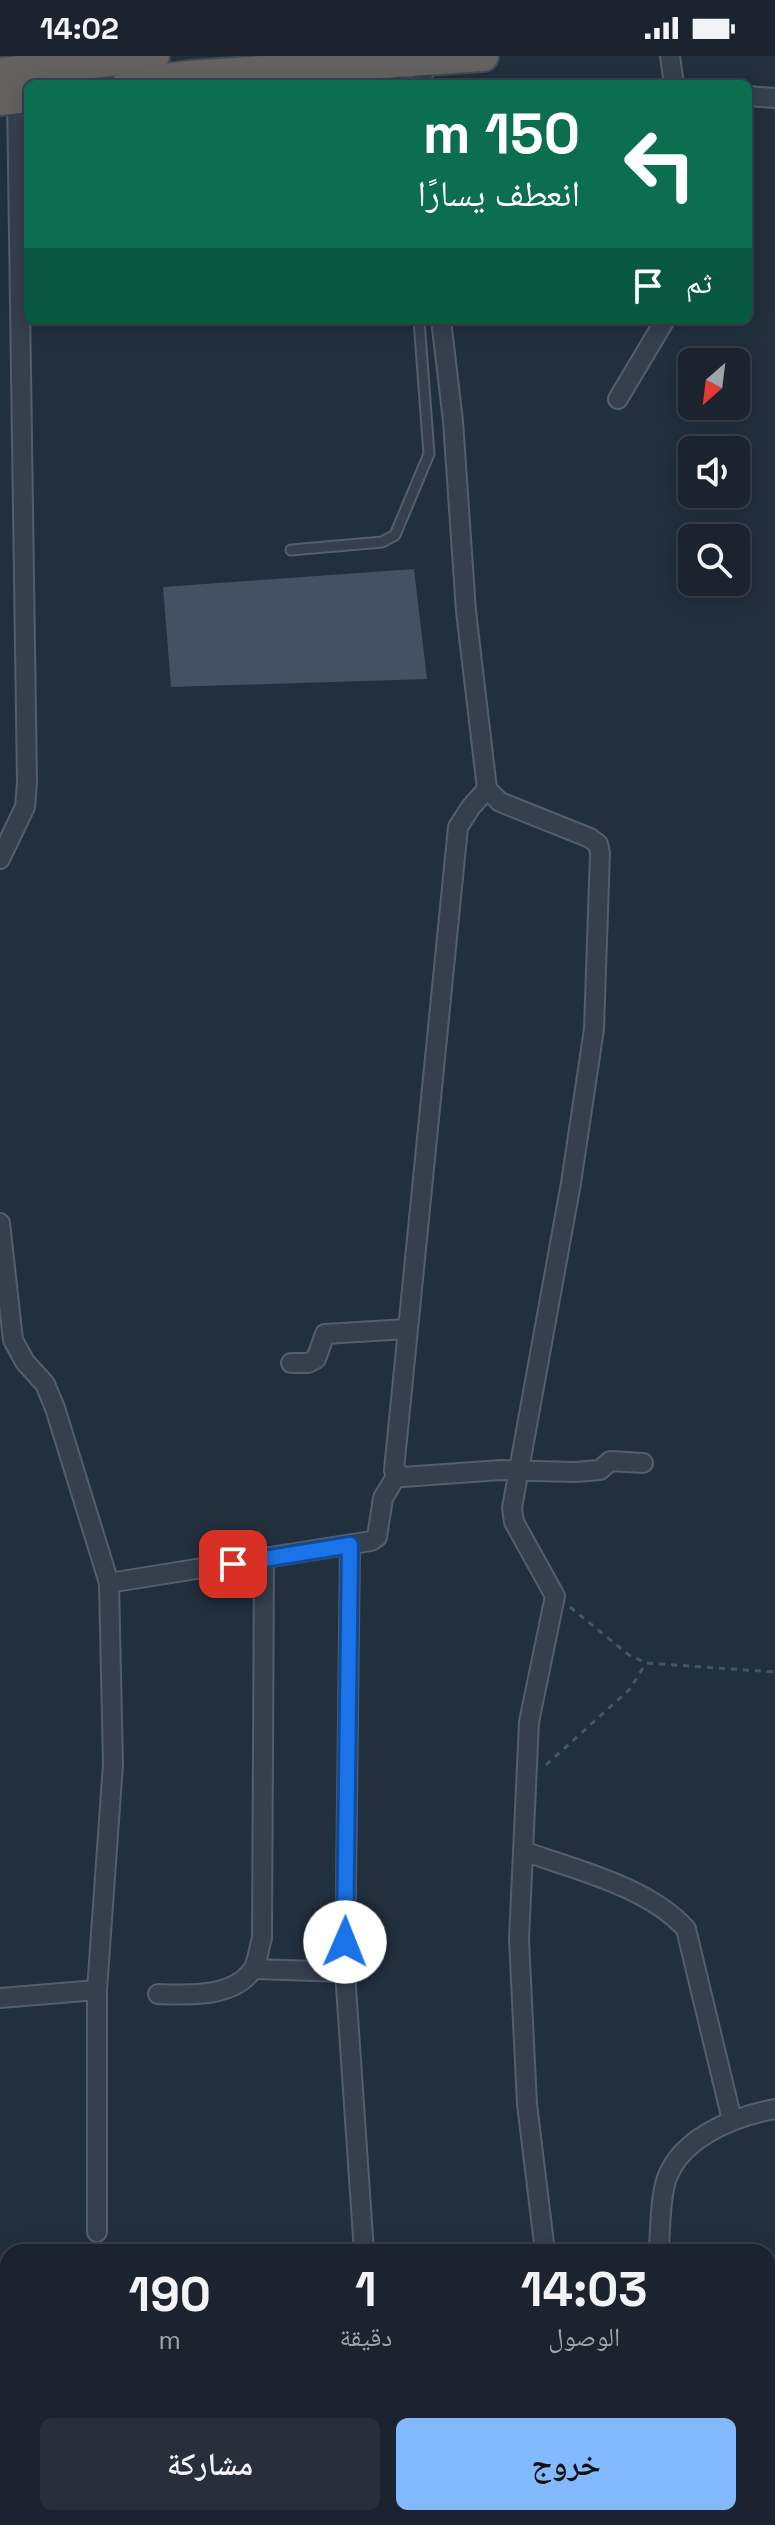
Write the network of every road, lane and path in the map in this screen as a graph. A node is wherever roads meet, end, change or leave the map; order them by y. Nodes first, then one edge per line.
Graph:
1 (154, 56) edge
2 (483, 56) edge
3 (670, 56) edge
4 (411, 72) edge
5 (0, 73) edge
6 (159, 80) edge
7 (673, 80) edge
8 (752, 96) edge
9 (15, 98) edge
10 (775, 98) edge
11 (419, 324) edge
12 (441, 324) edge
13 (663, 324) edge
14 (618, 399) dead end
15 (291, 550) dead end
16 (487, 789) junction
17 (0, 859) edge
18 (0, 1223) edge
19 (407, 1329) junction
20 (291, 1363) dead end
21 (643, 1463) dead end
22 (518, 1472) junction
23 (397, 1475) junction
24 (350, 1545) junction
25 (264, 1559) junction
26 (109, 1583) junction
27 (555, 1596) junction
28 (646, 1663) junction
29 (775, 1672) edge
30 (527, 1768) junction
31 (523, 1851) junction
32 (253, 1969) junction
33 (345, 1972) junction
34 (97, 1990) junction
35 (158, 1994) dead end
36 (0, 1998) edge
37 (775, 2109) edge
38 (732, 2120) junction
39 (97, 2232) dead end
40 (363, 2244) edge
41 (544, 2244) edge
42 (660, 2244) edge

1 - 5 highway
2 - 4 highway
3 - 7 street
4 - 6 highway
8 - 10 street
9 - 17 street
11 - 15 lane
12 - 16 street
13 - 14 street
16 - 19 street
16 - 22 street
18 - 26 street
19 - 20 street
19 - 23 street
21 - 22 street
22 - 23 street
22 - 27 street
23 - 24 street
24 - 25 street
24 - 33 street
25 - 26 street
25 - 32 street
26 - 34 street
27 - 28 path
27 - 30 street
28 - 29 path
28 - 30 path
30 - 31 street
31 - 38 street
31 - 41 street
32 - 33 street
32 - 35 street
33 - 40 street
34 - 36 street
34 - 39 street
37 - 38 street
38 - 42 street

